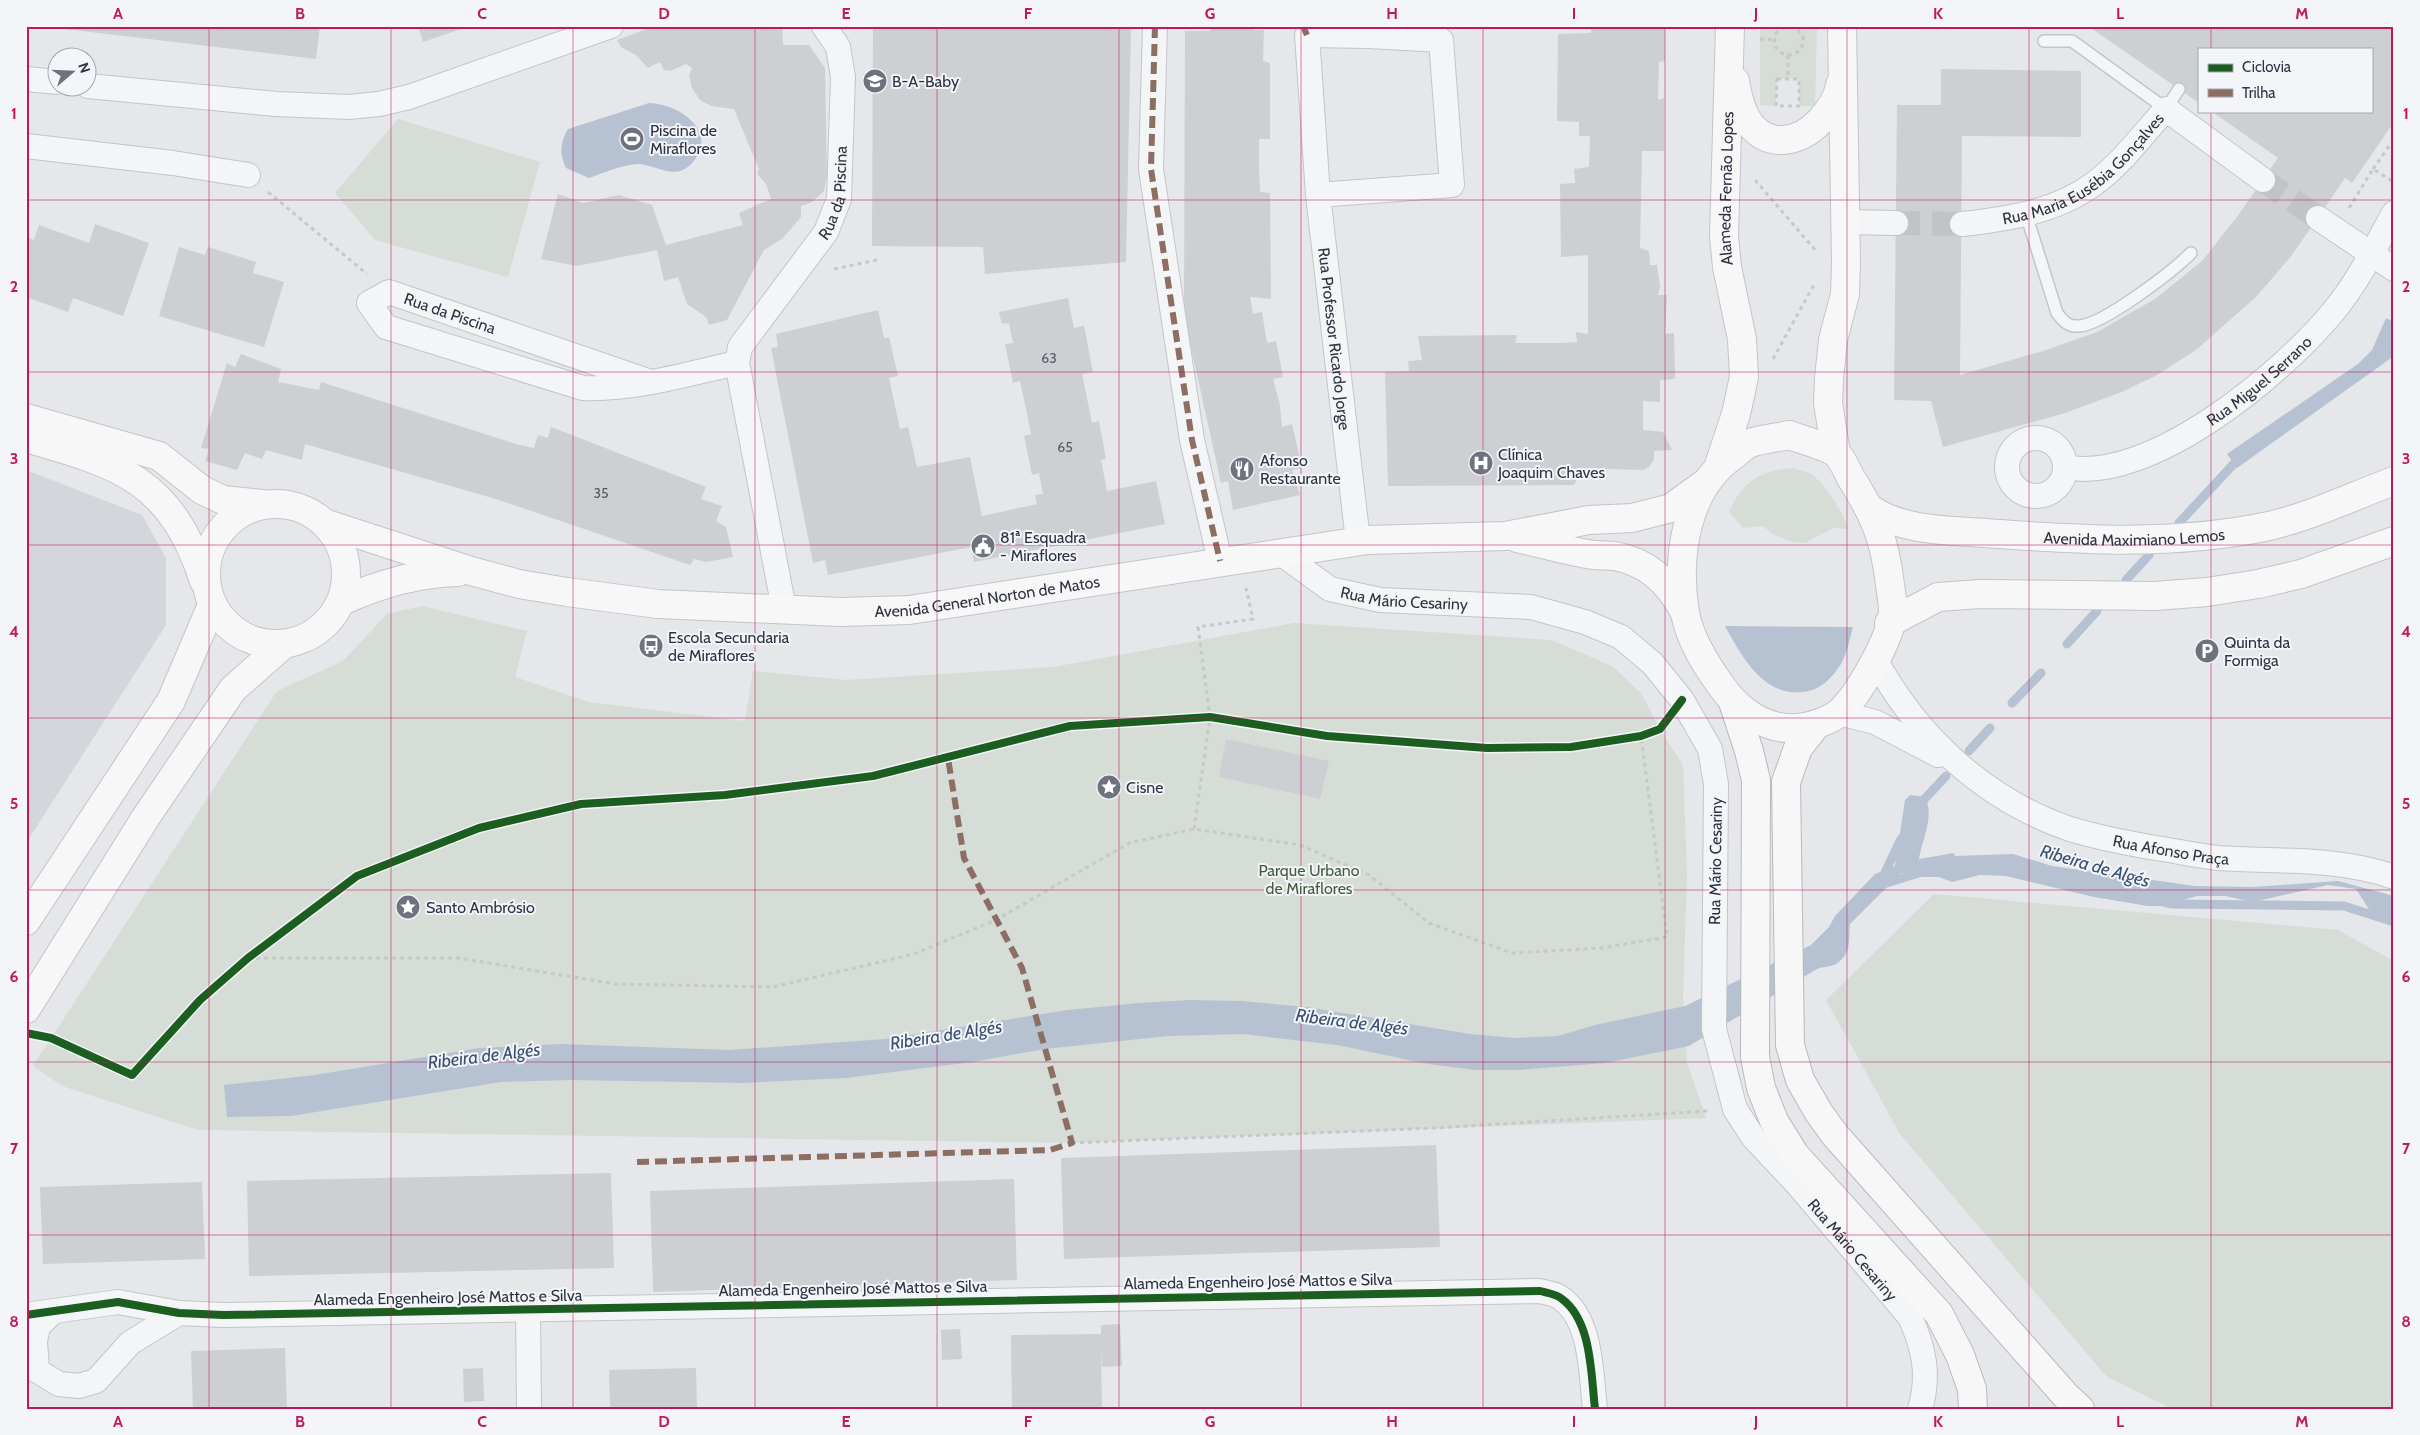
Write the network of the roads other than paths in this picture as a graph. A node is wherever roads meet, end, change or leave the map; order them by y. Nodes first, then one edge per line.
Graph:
1 (611, 26) edge
2 (824, 26) edge
3 (1154, 26) edge
4 (1730, 26) edge
5 (1842, 26) edge
6 (1305, 30) edge
7 (2044, 41) dead end
8 (1730, 58) junction
9 (1842, 68) junction
10 (26, 79) edge
11 (48, 81) edge
12 (98, 87) edge
13 (2179, 89) dead end
14 (2166, 108) junction
15 (26, 146) edge
16 (248, 176) road end
17 (2263, 180) tunnel mouth
18 (1318, 195) junction
19 (2394, 213) edge
20 (2026, 214) junction
21 (1847, 222) junction
22 (1896, 223) tunnel mouth
23 (1962, 224) tunnel mouth
24 (2326, 224) tunnel mouth
25 (2191, 253) dead end
26 (2371, 254) junction
27 (2394, 269) edge
28 (737, 363) junction
29 (648, 381) junction
30 (26, 418) edge
31 (26, 438) edge
32 (1836, 453) junction
33 (2065, 467) dead end
34 (1711, 474) junction
35 (2394, 481) edge
36 (266, 504) junction
37 (1872, 510) junction
38 (327, 524) junction
39 (1505, 536) junction
40 (1358, 541) junction
41 (2394, 541) edge
42 (1279, 552) junction
43 (1230, 559) junction
44 (471, 571) junction
45 (210, 598) junction
46 (342, 601) junction
47 (784, 609) junction
48 (1685, 614) junction
49 (1889, 624) junction
50 (283, 646) junction
51 (1875, 659) junction
52 (1733, 702) junction
53 (1828, 719) junction
54 (1964, 770) junction
55 (2394, 877) edge
56 (26, 921) edge
57 (26, 1009) edge
58 (26, 1303) edge
59 (528, 1310) junction
60 (53, 1312) junction
61 (178, 1313) junction
62 (26, 1315) edge
63 (32, 1367) edge
64 (529, 1409) edge
65 (1595, 1409) edge
66 (1920, 1409) edge
67 (1973, 1409) edge
68 (2080, 1409) edge

1 - 12 street
2 - 28 street, Rua da Piscina
3 - 43 street
4 - 8 main road, Alameda Fernão Lopes
5 - 9 main road
6 - 18 street, Rua Professor Ricardo Jorge
6 - 18 street, Rua Professor Ricardo Jorge
7 - 14 lane
8 - 9 main road
8 - 34 main road, Alameda Fernão Lopes
9 - 21 main road
10 - 11 street
13 - 14 lane
14 - 17 street, Rua Maria Eusébia Gonçalves
14 - 20 street, Rua Maria Eusébia Gonçalves
15 - 16 street
18 - 40 street, Rua Professor Ricardo Jorge
19 - 26 street, Rua Miguel Serrano
20 - 23 street, Rua Maria Eusébia Gonçalves
20 - 25 lane
21 - 22 street
21 - 32 main road
24 - 26 street
26 - 27 street
26 - 33 street, Rua Miguel Serrano
28 - 29 street, Rua da Piscina
28 - 47 street
29 - 29 street, Rua da Piscina
30 - 36 main road
31 - 45 main road
32 - 34 main road, Avenida General Norton de Matos
32 - 37 main road
34 - 39 main road, Avenida General Norton de Matos
34 - 48 main road, Alameda Fernão Lopes
35 - 37 main road, Avenida Maximiano Lemos
36 - 38 main road
36 - 45 main road
37 - 49 main road
38 - 44 main road, Avenida General Norton de Matos
38 - 46 main road
39 - 40 main road, Avenida General Norton de Matos
39 - 48 main road, Avenida General Norton de Matos
40 - 42 main road, Avenida General Norton de Matos
41 - 49 main road
42 - 43 main road, Avenida General Norton de Matos
42 - 66 street, Rua Mário Cesariny
43 - 47 main road, Avenida General Norton de Matos
44 - 46 main road, Avenida General Norton de Matos
44 - 47 main road, Avenida General Norton de Matos
45 - 50 main road
45 - 56 main road
46 - 50 main road
48 - 52 main road
49 - 51 main road
50 - 57 main road
51 - 53 main road
51 - 54 street, Rua Afonso Praça
52 - 53 main road
52 - 67 main road
53 - 54 street, Rua Afonso Praça
53 - 68 main road
54 - 55 street, Rua Afonso Praça
58 - 60 lane
59 - 61 street, Alameda Engenheiro José Mattos e Silva
59 - 64 street
59 - 65 street, Alameda Engenheiro José Mattos e Silva
60 - 61 street, Alameda Engenheiro José Mattos e Silva
60 - 62 street, Alameda Engenheiro José Mattos e Silva
60 - 63 street
61 - 63 street

